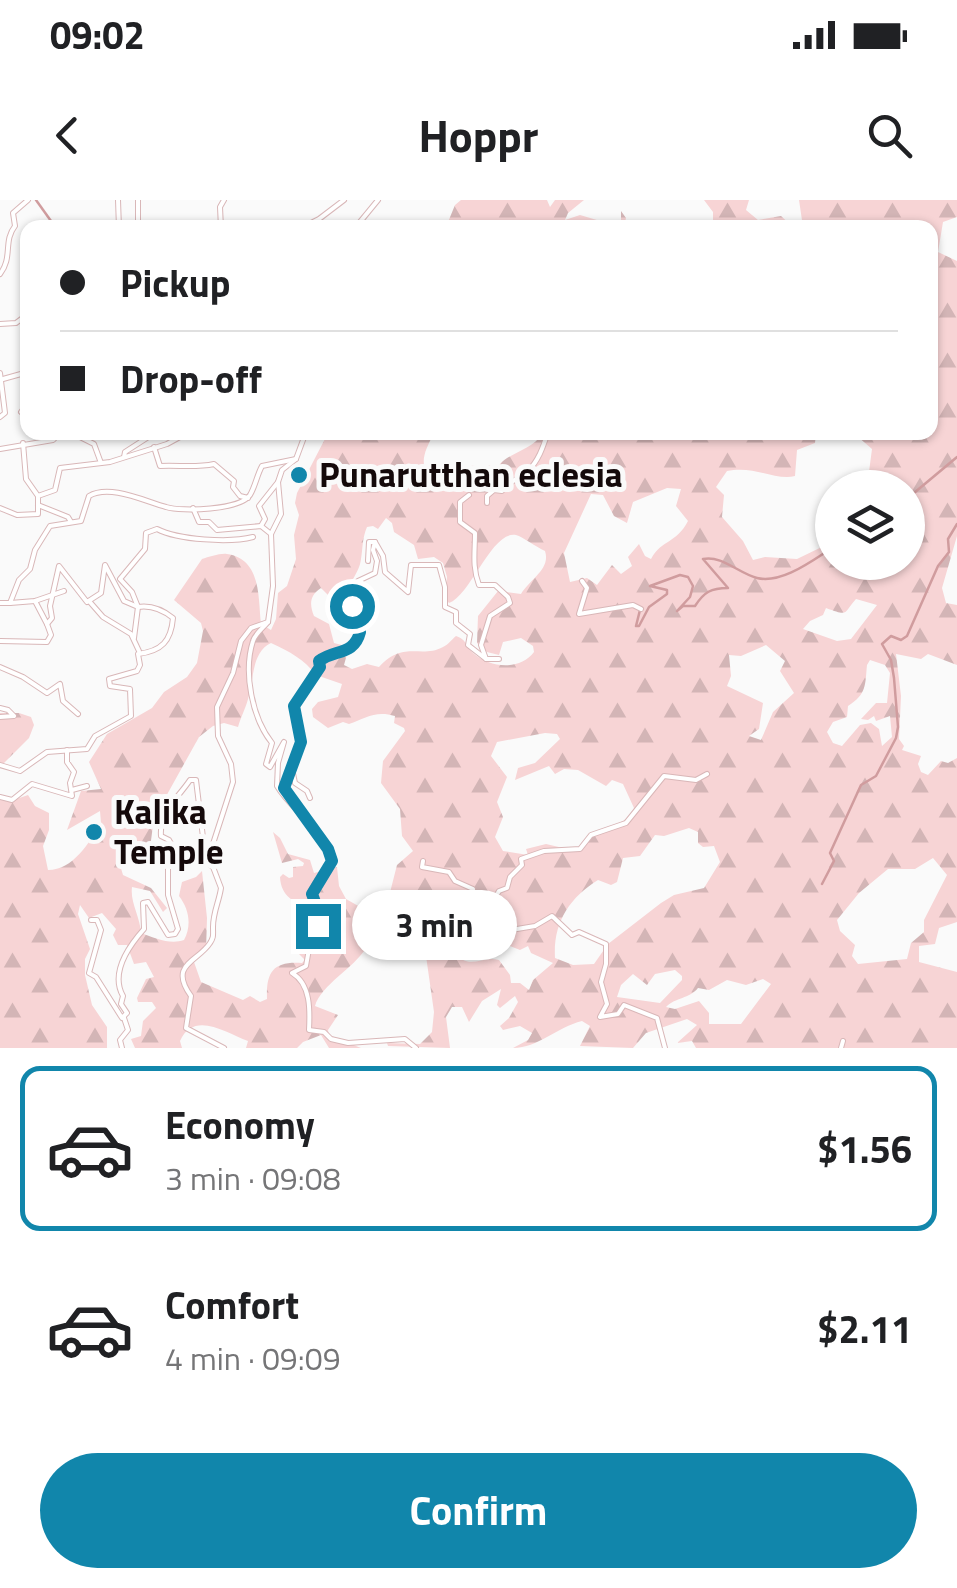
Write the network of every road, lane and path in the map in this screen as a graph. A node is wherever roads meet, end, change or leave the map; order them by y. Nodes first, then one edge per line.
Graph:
1 (28, 200) edge
2 (344, 200) edge
3 (378, 200) edge
4 (319, 220) edge
5 (362, 220) edge
6 (0, 274) edge
7 (1, 376) edge
8 (2, 390) edge
9 (0, 417) edge
10 (53, 440) edge
11 (86, 440) edge
12 (144, 440) edge
13 (170, 440) edge
14 (303, 440) edge
15 (546, 440) edge
16 (23, 443) junction
17 (154, 447) junction
18 (0, 449) edge
19 (124, 456) junction
20 (296, 459) junction
21 (101, 463) junction
22 (278, 482) junction
23 (469, 495) dead end
24 (38, 496) junction
25 (248, 498) junction
26 (488, 503) dead end
27 (38, 505) junction
28 (0, 508) edge
29 (193, 508) junction
30 (71, 522) junction
31 (260, 526) junction
32 (271, 534) junction
33 (253, 537) dead end
34 (374, 542) junction
35 (368, 561) dead end
36 (582, 581) dead end
37 (64, 591) dead end
38 (53, 594) junction
39 (89, 600) junction
40 (36, 601) junction
41 (10, 603) junction
42 (0, 604) edge
43 (138, 608) junction
44 (641, 608) dead end
45 (268, 622) junction
46 (46, 624) junction
47 (134, 638) junction
48 (0, 641) edge
49 (138, 654) junction
50 (486, 659) junction
51 (499, 659) dead end
52 (0, 667) edge
53 (0, 708) edge
54 (78, 714) dead end
55 (0, 717) edge
56 (68, 750) junction
57 (0, 765) edge
58 (292, 765) junction
59 (707, 774) dead end
60 (87, 786) dead end
61 (72, 790) junction
62 (0, 797) edge
63 (310, 798) dead end
64 (292, 803) junction
65 (422, 861) dead end
66 (213, 867) junction
67 (91, 920) dead end
68 (480, 923) junction
69 (124, 1018) junction
70 (843, 1041) dead end
71 (122, 1048) edge
72 (224, 1048) edge
73 (416, 1048) edge
74 (665, 1048) edge
75 (841, 1048) edge

1 - 6 street
2 - 4 street
3 - 5 street
7 - 8 street
8 - 9 street
10 - 16 street
11 - 21 street
12 - 19 street
13 - 17 street
14 - 20 street
15 - 26 street
16 - 18 street
16 - 24 street
17 - 19 street
17 - 25 street
19 - 21 street
20 - 22 street
20 - 25 street
21 - 24 street
22 - 31 street
22 - 32 street
23 - 50 street
24 - 27 street
25 - 29 street
27 - 28 street
27 - 30 street
29 - 30 street
29 - 31 street
30 - 41 street
31 - 32 street
32 - 45 street
33 - 43 street
34 - 35 street
34 - 50 street
34 - 58 street
36 - 44 street
37 - 38 street
38 - 39 street
38 - 40 street
38 - 46 street
39 - 43 street
39 - 47 street
40 - 41 street
40 - 46 street
41 - 42 street
43 - 47 street
43 - 49 street
45 - 64 street
45 - 66 street
46 - 48 street
47 - 49 street
49 - 56 street
50 - 51 street
52 - 54 street
53 - 55 street
56 - 57 street
56 - 61 street
58 - 63 street
58 - 64 street
59 - 68 street
60 - 61 street
61 - 62 street
64 - 73 street
65 - 68 street
66 - 69 street
66 - 72 street
67 - 69 street
68 - 74 street
69 - 71 street
70 - 75 street

